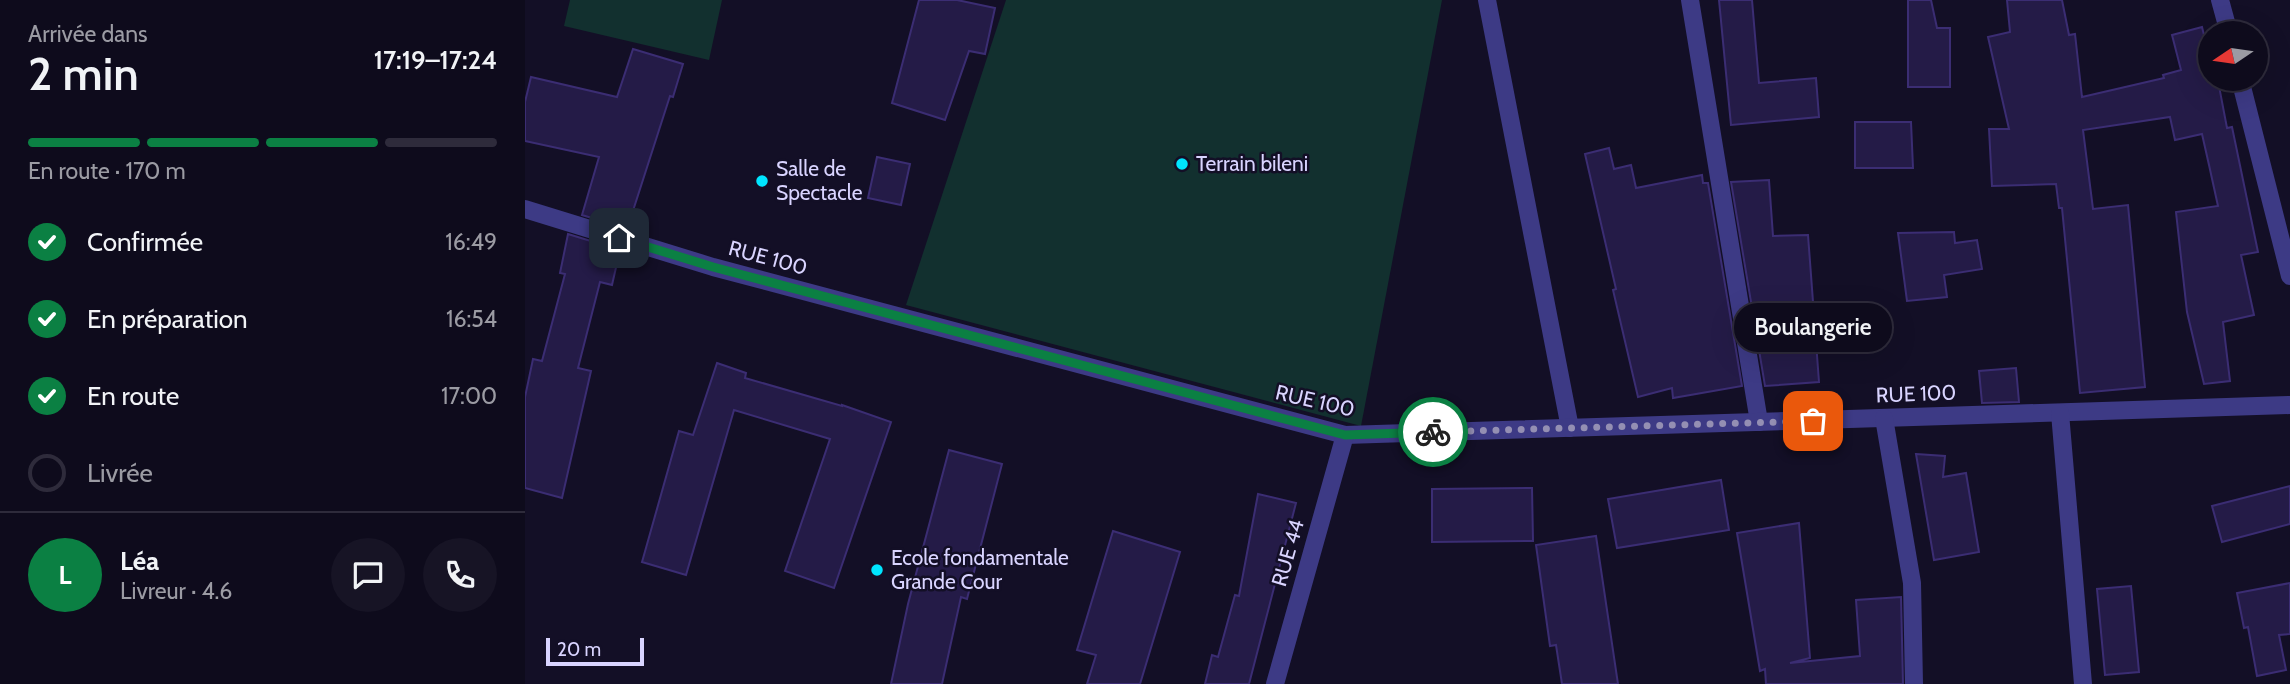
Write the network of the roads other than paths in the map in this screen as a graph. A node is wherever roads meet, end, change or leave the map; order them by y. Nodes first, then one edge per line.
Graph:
1 (1487, 0) edge
2 (1690, 0) edge
3 (2220, 0) edge
4 (2226, 21) edge
5 (2243, 91) edge
6 (525, 209) edge
7 (2290, 276) edge
8 (2290, 405) edge
9 (2060, 413) junction
10 (1884, 418) junction
11 (1759, 422) junction
12 (1570, 428) junction
13 (1345, 435) junction
14 (1275, 684) edge
15 (1914, 684) edge
16 (2083, 684) edge

1 - 12 street
2 - 11 street
3 - 4 street
5 - 7 street
6 - 13 street, RUE 100
8 - 9 street, RUE 100
9 - 10 street, RUE 100
9 - 16 street
10 - 11 street, RUE 100
10 - 15 street
11 - 12 street, RUE 100
12 - 13 street, RUE 100
13 - 14 street, RUE 44

